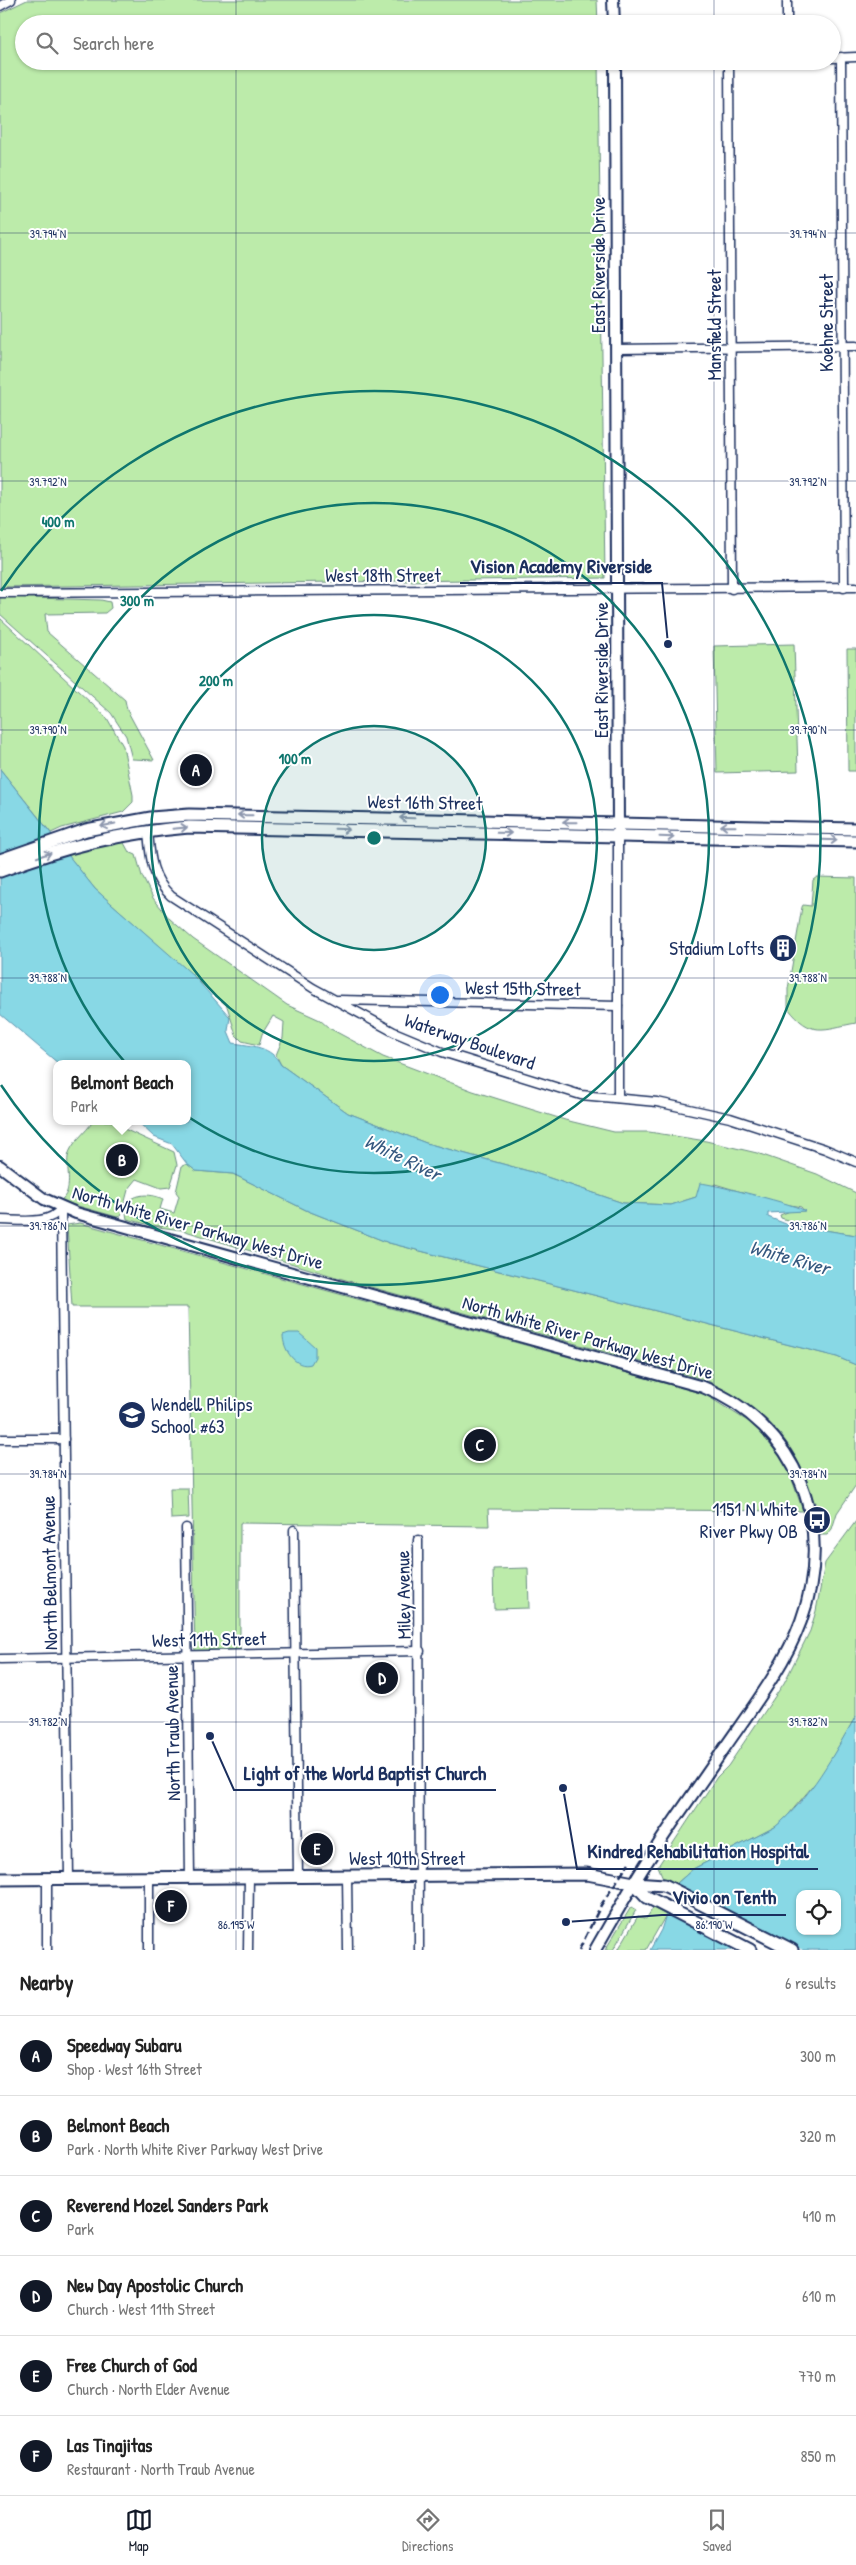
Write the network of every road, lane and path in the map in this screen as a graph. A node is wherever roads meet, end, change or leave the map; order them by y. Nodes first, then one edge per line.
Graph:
1 (11, 0) edge
2 (613, 0) edge
3 (787, 0) edge
4 (0, 6) edge
5 (614, 15) edge
6 (787, 15) edge
7 (841, 57) joint
8 (856, 57) edge
9 (614, 70) edge
10 (729, 70) edge
11 (842, 346) junction
12 (856, 346) edge
13 (730, 348) junction
14 (617, 349) junction
15 (844, 588) junction
16 (856, 588) edge
17 (732, 589) junction
18 (619, 590) junction
19 (0, 593) edge
20 (856, 829) edge
21 (618, 830) junction
22 (148, 831) junction
23 (87, 835) junction
24 (856, 841) edge
25 (0, 860) edge
26 (0, 871) edge
27 (336, 1000) junction
28 (618, 1006) junction
29 (618, 1098) junction
30 (856, 1162) edge
31 (0, 1166) edge
32 (61, 1208) junction
33 (0, 1220) edge
34 (64, 1439) junction
35 (0, 1440) edge
36 (186, 1528) dead end
37 (294, 1530) dead end
38 (418, 1540) dead end
39 (420, 1651) junction
40 (296, 1654) junction
41 (187, 1656) junction
42 (66, 1658) junction
43 (0, 1659) edge
44 (347, 1876) junction
45 (420, 1876) junction
46 (249, 1877) junction
47 (298, 1877) junction
48 (149, 1878) junction
49 (190, 1878) junction
50 (0, 1879) edge
51 (47, 1879) junction
52 (69, 1879) junction
53 (634, 1883) junction
54 (47, 1950) edge
55 (150, 1950) edge
56 (248, 1950) edge
57 (348, 1950) edge
58 (419, 1950) edge
59 (595, 1950) edge
60 (750, 1950) edge
61 (792, 1950) edge

1 - 4 street
2 - 5 main road
3 - 6 street
7 - 8 street
7 - 11 street, Koehne Street
9 - 14 main road, East Riverside Drive
10 - 13 street, Mansfield Street
11 - 12 street
11 - 13 street
11 - 15 street, Koehne Street
13 - 14 street
13 - 17 street, Mansfield Street
14 - 18 main road, East Riverside Drive
15 - 16 street, West 18th Street
15 - 17 street, West 18th Street
17 - 18 street, West 18th Street
18 - 19 street, West 18th Street
18 - 21 main road, East Riverside Drive
20 -> 21 main road, West 16th Street
22 -> 21 main road, West 16th Street
21 -> 23 main road, West 16th Street
21 -> 24 main road, West 16th Street
21 - 28 street, East Riverside Drive
22 - 23 main road, West 16th Street
22 - 27 street, Waterway Boulevard
23 - 25 main road, West 16th Street
26 -> 23 main road, West 16th Street
27 - 28 street, West 15th Street
27 - 29 street, Waterway Boulevard
28 - 29 street, East Riverside Drive
29 - 30 street, Waterway Boulevard
31 - 32 main road, North White River Parkway West Drive
32 - 33 street
32 - 34 street, North Belmont Avenue
32 - 53 main road, North White River Parkway West Drive
34 - 35 street
34 - 42 street, North Belmont Avenue
36 - 41 street, North Traub Avenue
37 - 40 street
38 - 39 street, Miley Avenue
39 - 40 street, West 11th Street
39 - 45 street, Miley Avenue
40 - 41 street, West 11th Street
40 - 47 street
41 - 42 street, West 11th Street
41 - 49 street, North Traub Avenue
42 - 43 street, West 11th Street
42 - 52 street, North Belmont Avenue
44 - 45 main road, West 10th Street
44 - 47 main road, West 10th Street
44 - 57 street
45 - 53 main road, West 10th Street
45 - 58 street, Miley Avenue
46 - 47 main road, West 10th Street
46 - 49 main road, West 10th Street
46 - 56 street
48 - 49 main road, West 10th Street
48 - 52 main road, West 10th Street
48 - 55 street
50 - 51 main road, West 10th Street
51 - 52 main road, West 10th Street
51 - 54 street
53 - 59 main road, North White River Parkway West Drive
53 - 60 main road
53 - 61 main road, West 10th Street

